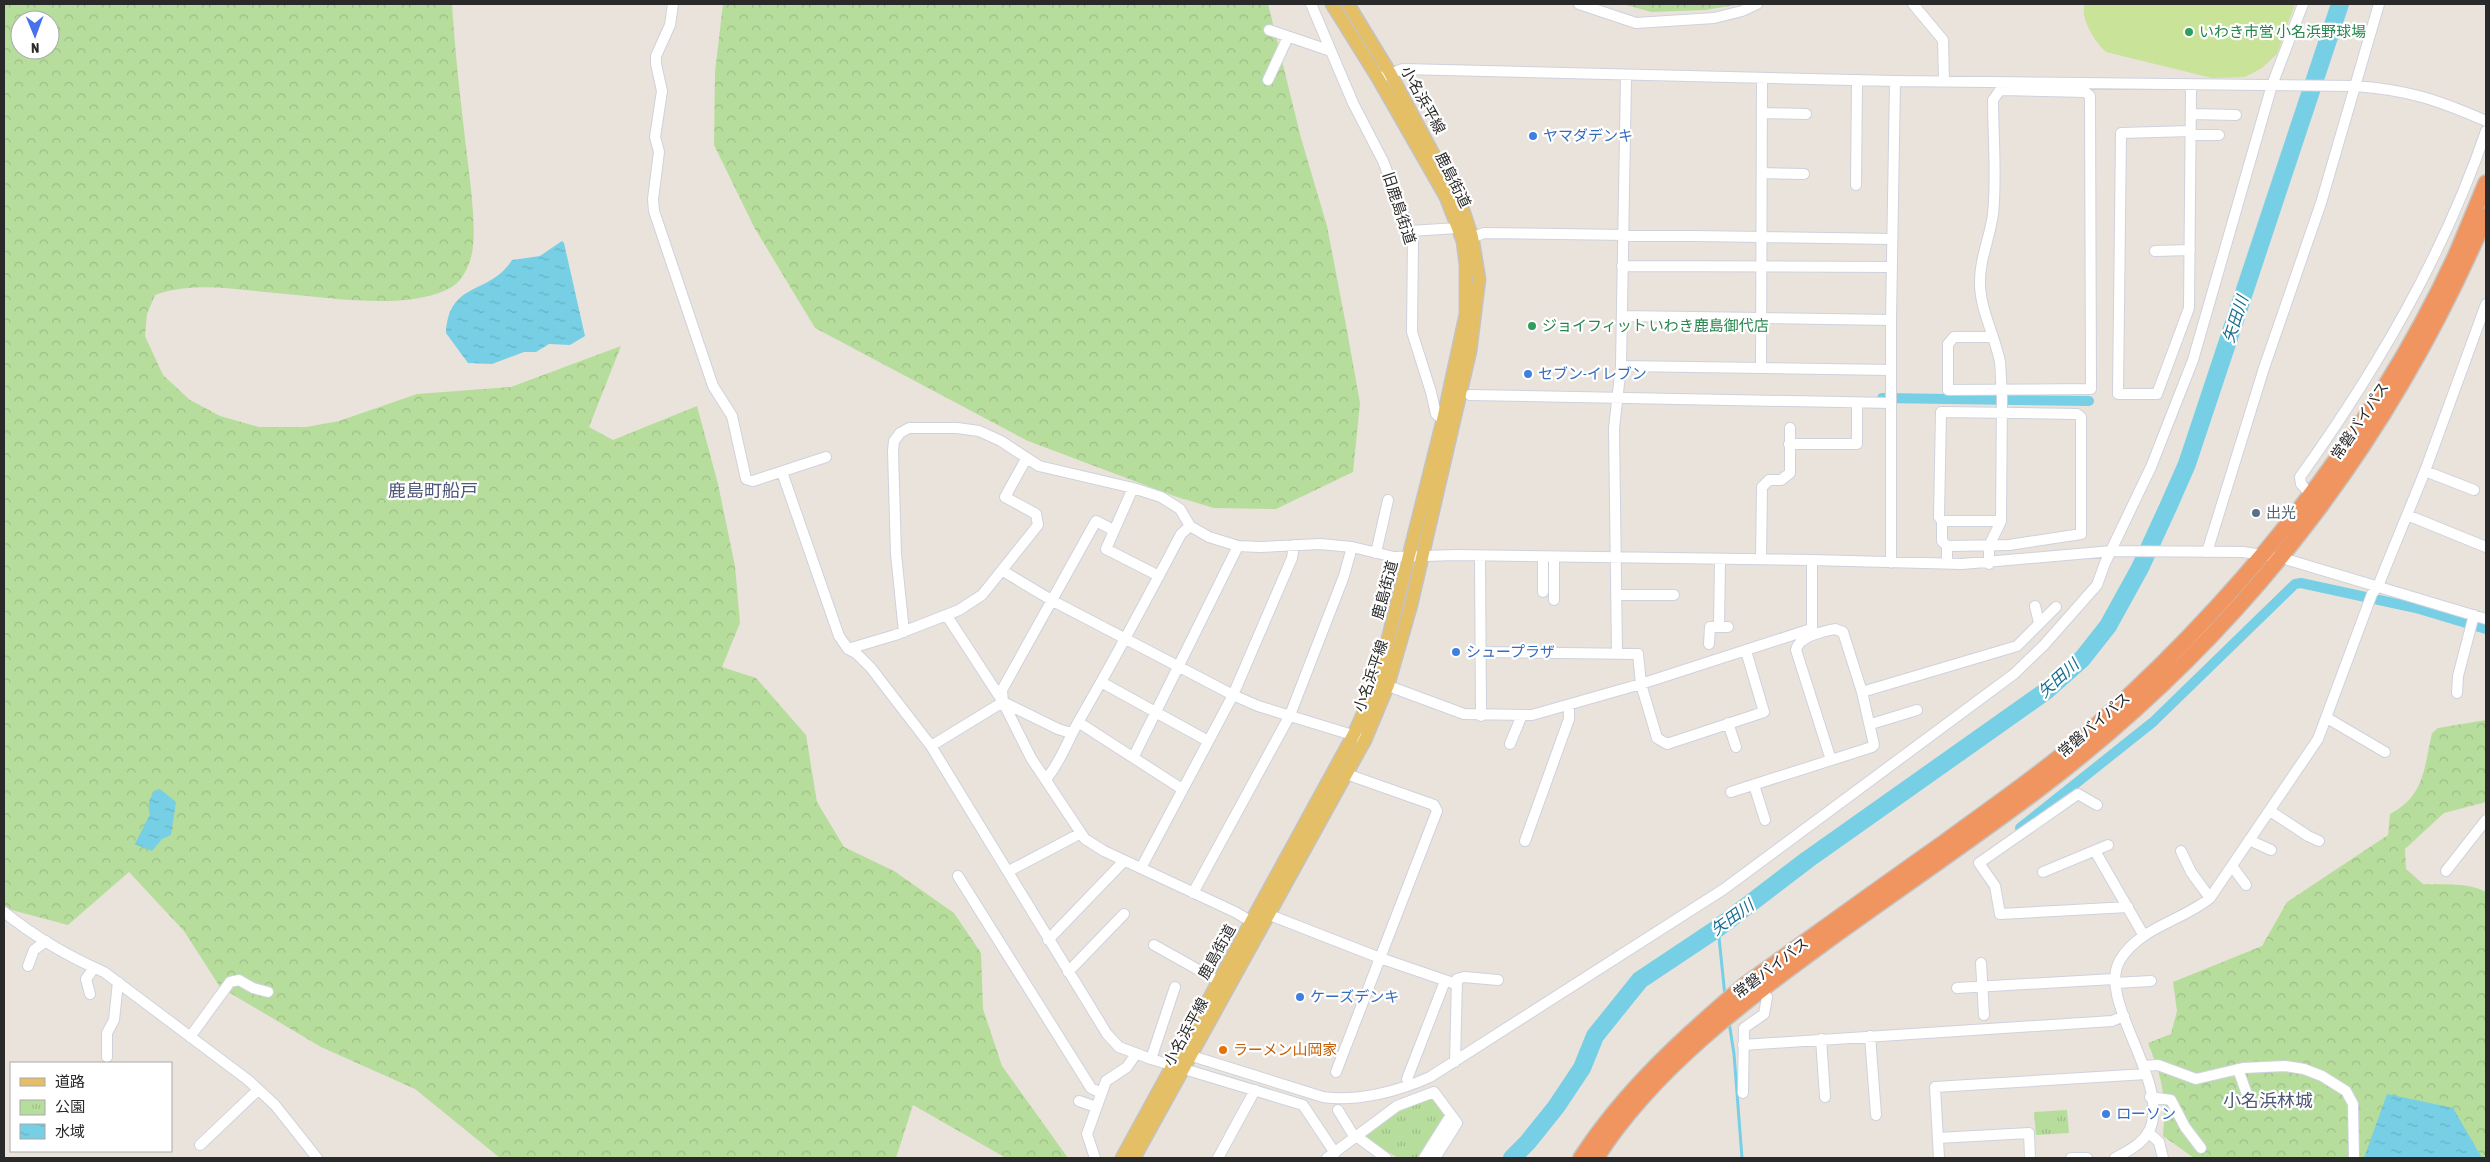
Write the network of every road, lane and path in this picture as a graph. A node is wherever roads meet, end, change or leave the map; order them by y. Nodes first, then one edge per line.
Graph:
1 (672, 4) edge
2 (1311, 4) edge
3 (1332, 4) edge
4 (1348, 4) edge
5 (1580, 4) edge
6 (1757, 4) edge
7 (1913, 4) edge
8 (2303, 4) edge
9 (2379, 4) edge
10 (1269, 30) dead end
11 (1288, 37) junction
12 (1331, 51) junction
13 (1384, 76) junction
14 (1626, 76) junction
15 (1762, 78) junction
16 (1268, 80) dead end
17 (1857, 80) junction
18 (1895, 81) junction
19 (1944, 81) junction
20 (2276, 85) junction
21 (2191, 86) junction
22 (2351, 87) junction
23 (1762, 113) junction
24 (1806, 114) dead end
25 (2191, 114) junction
26 (2236, 115) dead end
27 (2486, 121) edge
28 (2486, 131) edge
29 (2191, 133) junction
30 (2219, 135) dead end
31 (1762, 173) junction
32 (1804, 174) dead end
33 (2486, 184) edge
34 (1856, 185) dead end
35 (2486, 216) edge
36 (1458, 228) junction
37 (1410, 231) junction
38 (1623, 236) junction
39 (1762, 237) junction
40 (1467, 239) junction
41 (1892, 239) junction
42 (2190, 250) junction
43 (2155, 251) dead end
44 (1622, 266) junction
45 (1762, 268) junction
46 (1892, 268) junction
47 (2486, 304) edge
48 (1622, 316) junction
49 (1761, 318) junction
50 (1891, 320) junction
51 (1992, 337) junction
52 (1621, 366) junction
53 (1761, 368) junction
54 (1891, 370) junction
55 (1470, 395) dead end
56 (1617, 398) junction
57 (1891, 398) junction
58 (2002, 401) junction
59 (1857, 404) junction
60 (1443, 420) junction
61 (1790, 428) dead end
62 (1789, 444) junction
63 (826, 457) dead end
64 (1026, 459) junction
65 (2425, 470) junction
66 (782, 472) junction
67 (1133, 488) junction
68 (2474, 490) dead end
69 (2310, 494) junction
70 (1388, 500) dead end
71 (2407, 515) junction
72 (1942, 521) junction
73 (2001, 521) junction
74 (1190, 526) junction
75 (1114, 530) junction
76 (1294, 545) junction
77 (1238, 546) junction
78 (1947, 546) junction
79 (1988, 546) junction
80 (1352, 547) junction
81 (2486, 547) edge
82 (2116, 551) junction
83 (1376, 552) junction
84 (2207, 552) junction
85 (2264, 554) junction
86 (1480, 556) junction
87 (1416, 557) junction
88 (1543, 557) junction
89 (1554, 557) junction
90 (1616, 558) junction
91 (2282, 558) junction
92 (1720, 559) junction
93 (1762, 559) junction
94 (1812, 560) junction
95 (1891, 563) junction
96 (1947, 564) junction
97 (1989, 564) junction
98 (1003, 571) junction
99 (1159, 576) junction
100 (1542, 592) dead end
101 (1618, 595) junction
102 (1674, 595) dead end
103 (2373, 595) junction
104 (1554, 600) dead end
105 (1052, 601) junction
106 (2036, 606) dead end
107 (2056, 607) dead end
108 (2474, 615) junction
109 (947, 616) junction
110 (2486, 619) edge
111 (2039, 623) junction
112 (904, 632) junction
113 (1812, 632) junction
114 (1126, 640) junction
115 (1709, 644) dead end
116 (848, 649) junction
117 (1746, 651) junction
118 (1480, 652) junction
119 (1617, 654) junction
120 (1179, 667) junction
121 (1101, 682) junction
122 (1382, 684) junction
123 (1641, 684) junction
124 (1862, 692) junction
125 (2457, 693) dead end
126 (1233, 695) junction
127 (1003, 702) junction
128 (1569, 705) junction
129 (1917, 710) dead end
130 (1156, 713) junction
131 (1290, 715) junction
132 (1522, 715) junction
133 (1481, 716) junction
134 (2327, 718) junction
135 (1078, 722) junction
136 (1728, 723) junction
137 (1871, 724) junction
138 (1071, 733) junction
139 (1359, 737) junction
140 (1208, 741) junction
141 (1510, 744) dead end
142 (931, 746) junction
143 (1736, 747) dead end
144 (2385, 752) dead end
145 (1134, 756) junction
146 (1831, 760) junction
147 (1352, 776) dead end
148 (1046, 779) junction
149 (1754, 785) junction
150 (1182, 789) junction
151 (1731, 792) dead end
152 (2097, 805) dead end
153 (2270, 811) junction
154 (1764, 820) dead end
155 (2486, 820) edge
156 (1081, 833) junction
157 (2249, 840) junction
158 (1525, 841) dead end
159 (2319, 841) dead end
160 (2108, 845) dead end
161 (2271, 850) dead end
162 (2095, 851) junction
163 (2181, 851) dead end
164 (1124, 860) junction
165 (2232, 866) junction
166 (1141, 868) junction
167 (1008, 871) junction
168 (2446, 871) dead end
169 (2043, 872) dead end
170 (958, 876) dead end
171 (2246, 885) dead end
172 (1193, 893) junction
173 (2210, 898) junction
174 (2128, 907) junction
175 (4, 912) edge
176 (1264, 913) junction
177 (1124, 914) dead end
178 (1252, 922) junction
179 (2144, 936) junction
180 (46, 940) junction
181 (1048, 940) junction
182 (1154, 945) dead end
183 (1380, 958) junction
184 (1981, 963) dead end
185 (28, 966) dead end
186 (94, 968) junction
187 (1068, 972) junction
188 (1498, 980) dead end
189 (1445, 981) junction
190 (2114, 981) junction
191 (2150, 981) dead end
192 (118, 982) junction
193 (1220, 982) junction
194 (1456, 984) junction
195 (1175, 987) dead end
196 (1753, 987) junction
197 (1982, 987) junction
198 (1957, 988) dead end
199 (268, 992) dead end
200 (90, 994) dead end
201 (1984, 1015) dead end
202 (2124, 1016) junction
203 (1870, 1036) junction
204 (190, 1037) junction
205 (1821, 1039) junction
206 (1743, 1045) junction
207 (1136, 1054) junction
208 (1192, 1056) junction
209 (107, 1057) dead end
210 (1151, 1059) junction
211 (1455, 1062) junction
212 (1178, 1068) junction
213 (2238, 1069) junction
214 (2145, 1070) junction
215 (1336, 1072) dead end
216 (1407, 1079) dead end
217 (258, 1090) junction
218 (1255, 1090) junction
219 (1743, 1093) dead end
220 (1101, 1094) junction
221 (1825, 1097) dead end
222 (2150, 1097) junction
223 (1079, 1101) dead end
224 (2250, 1103) dead end
225 (1096, 1107) junction
226 (1338, 1110) dead end
227 (1452, 1115) junction
228 (1876, 1115) dead end
229 (2148, 1132) junction
230 (1357, 1137) junction
231 (1938, 1138) junction
232 (200, 1145) dead end
233 (2201, 1148) dead end
234 (1331, 1156) edge
235 (317, 1158) edge
236 (1095, 1158) edge
237 (1122, 1158) edge
238 (1134, 1158) edge
239 (1218, 1158) edge
240 (1386, 1158) edge
241 (1424, 1158) edge
242 (1434, 1158) edge
243 (1581, 1158) edge
244 (1596, 1158) edge
245 (1939, 1158) edge
246 (2030, 1158) edge
247 (2071, 1158) edge
248 (2087, 1158) edge
249 (2115, 1158) edge
250 (2163, 1158) edge
251 (2354, 1158) edge

1 - 66 street
2 - 12 street, 旧鹿島街道
3 - 13 main road, 鹿島街道
4 - 13 main road, 小名浜平線
5 - 6 street
7 - 19 street
8 - 20 street
9 - 22 street
10 - 11 street
11 - 12 street
11 - 16 street
12 - 37 street, 旧鹿島街道
13 - 14 street
13 - 36 main road, 鹿島街道
13 - 40 main road, 小名浜平線
14 - 15 street
14 - 38 street
15 - 17 street
15 - 23 street
17 - 18 street
17 - 34 street
18 - 19 street
18 - 41 street
19 - 21 street
20 - 21 street
20 - 22 street
20 - 82 street
21 - 25 street
22 - 27 street
22 - 84 street
23 - 24 street
23 - 31 street
25 - 26 street
25 - 29 street
28 - 69 street
29 - 30 street
29 - 42 street
29 - 42 street
31 - 32 street
31 - 39 street
33 - 69 highway, 常磐バイパス
35 - 91 highway, 常磐バイパス
36 - 37 street
36 - 40 main road, 鹿島街道
37 - 60 street, 旧鹿島街道
38 - 39 street
38 - 40 street
38 - 44 street
39 - 41 street
39 - 45 street
40 - 60 main road, 鹿島街道
40 - 87 main road, 小名浜平線
41 - 46 street
42 - 43 street
44 - 45 street
44 - 48 street
45 - 46 street
45 - 49 street
46 - 50 street
47 - 65 street
48 - 49 street
48 - 52 street
49 - 50 street
49 - 53 street
50 - 54 street
51 - 58 street
51 - 58 street
51 - 58 street
52 - 53 street
52 - 56 street
53 - 54 street
54 - 57 street
55 - 56 street
56 - 59 street
56 - 90 street
57 - 59 street
57 - 95 street
58 - 72 street
58 - 73 street
58 - 79 street
59 - 62 street
60 - 87 main road, 鹿島街道
61 - 62 street
62 - 93 street
63 - 66 street
64 - 67 street
64 - 98 street
64 - 112 street
65 - 68 street
65 - 71 street
66 - 116 street
67 - 74 street
67 - 75 street
69 - 85 highway, 常磐バイパス
70 - 83 street
71 - 81 street
71 - 103 street
72 - 73 street
72 - 78 street
73 - 79 street
74 - 77 street
74 - 99 street
75 - 99 street
75 - 105 street
76 - 77 street
76 - 80 street
76 - 126 street
77 - 120 street
78 - 79 street
78 - 96 street
79 - 97 street
80 - 83 street
80 - 131 street
82 - 84 street
82 - 97 street
82 - 211 street
83 - 87 street
84 - 85 street
85 - 91 street
85 - 196 highway, 常磐バイパス
86 - 87 street
86 - 88 street
86 - 118 street
87 - 122 main road, 小名浜平線
88 - 89 street
88 - 100 street
89 - 90 street
89 - 104 street
90 - 92 street
90 - 101 street
91 - 103 street
91 - 196 highway, 常磐バイパス
92 - 93 street
92 - 115 street
93 - 94 street
94 - 95 street
94 - 113 street
95 - 96 street
96 - 97 street
98 - 105 street
98 - 109 street
99 - 114 street
101 - 102 street
101 - 119 street
103 - 108 street
103 - 134 street
105 - 114 street
105 - 127 street
106 - 111 street
107 - 111 street
108 - 110 street
108 - 125 street
109 - 112 street
109 - 127 street
111 - 124 street
112 - 116 street
113 - 117 street
113 - 124 street
113 - 146 street
114 - 120 street
114 - 121 street
116 - 142 street
117 - 123 street
117 - 136 street
118 - 119 street
118 - 133 street
119 - 123 street
120 - 126 street
120 - 130 street
121 - 130 street
121 - 135 street
122 - 133 street
122 - 139 main road, 小名浜平線
123 - 128 street
123 - 136 street
124 - 137 street
126 - 131 street
126 - 140 street
127 - 138 street
127 - 142 street
127 - 148 street
128 - 132 street
128 - 158 street
129 - 137 street
130 - 140 street
130 - 145 street
131 - 139 street
131 - 172 street
132 - 133 street
132 - 141 street
134 - 144 street
134 - 153 street
135 - 138 street
135 - 145 street
136 - 143 street
137 - 146 street
138 - 148 street
139 - 176 main road, 小名浜平線
140 - 150 street
142 - 167 street
145 - 150 street
146 - 149 street
147 - 183 street
148 - 156 street
149 - 151 street
149 - 154 street
150 - 166 street
152 - 174 street
153 - 157 street
153 - 159 street
155 - 168 street
156 - 164 street
156 - 167 street
157 - 161 street
157 - 165 street
160 - 162 street
162 - 169 street
162 - 174 street
163 - 173 street
164 - 166 street
164 - 181 street
165 - 171 street
165 - 173 street
166 - 172 street
167 - 181 street
170 - 220 street
172 - 178 street
173 - 179 street
174 - 179 street
175 - 180 street
176 - 178 main road, 鹿島街道
176 - 183 street
176 - 208 main road, 小名浜平線
177 - 187 street
178 - 193 main road, 鹿島街道
179 - 190 street
180 - 185 street
180 - 186 street
181 - 187 street
182 - 193 street
183 - 189 street
183 - 215 street
184 - 197 street
186 - 192 street
186 - 200 street
187 - 207 street
188 - 194 street
189 - 194 street
189 - 216 street
190 - 191 street
190 - 197 street
190 - 202 street
192 - 204 street
192 - 209 street
193 - 212 main road, 鹿島街道
194 - 211 street
195 - 210 street
196 - 206 street
196 - 243 highway, 常磐バイパス
196 - 244 highway, 常磐バイパス
197 - 198 street
197 - 201 street
199 - 204 street
202 - 203 street
202 - 214 street
203 - 205 street
203 - 228 street
204 - 217 street
205 - 206 street
205 - 221 street
206 - 219 street
207 - 210 street
207 - 220 street
208 - 211 street
208 - 212 main road, 小名浜平線
210 - 212 street
212 - 218 street
212 - 237 main road, 鹿島街道
212 - 238 main road, 小名浜平線
213 - 214 street
213 - 224 street
213 - 251 street
214 - 222 street
214 - 231 street
217 - 232 street
217 - 235 street
218 - 234 street
218 - 239 street
220 - 225 street
222 - 229 street
222 - 233 street
223 - 225 street
225 - 236 street
226 - 230 street
227 - 230 street
227 - 241 street
227 - 242 street
229 - 249 street
229 - 250 street
230 - 234 street
230 - 240 street
231 - 245 street
231 - 246 street
247 - 248 street

